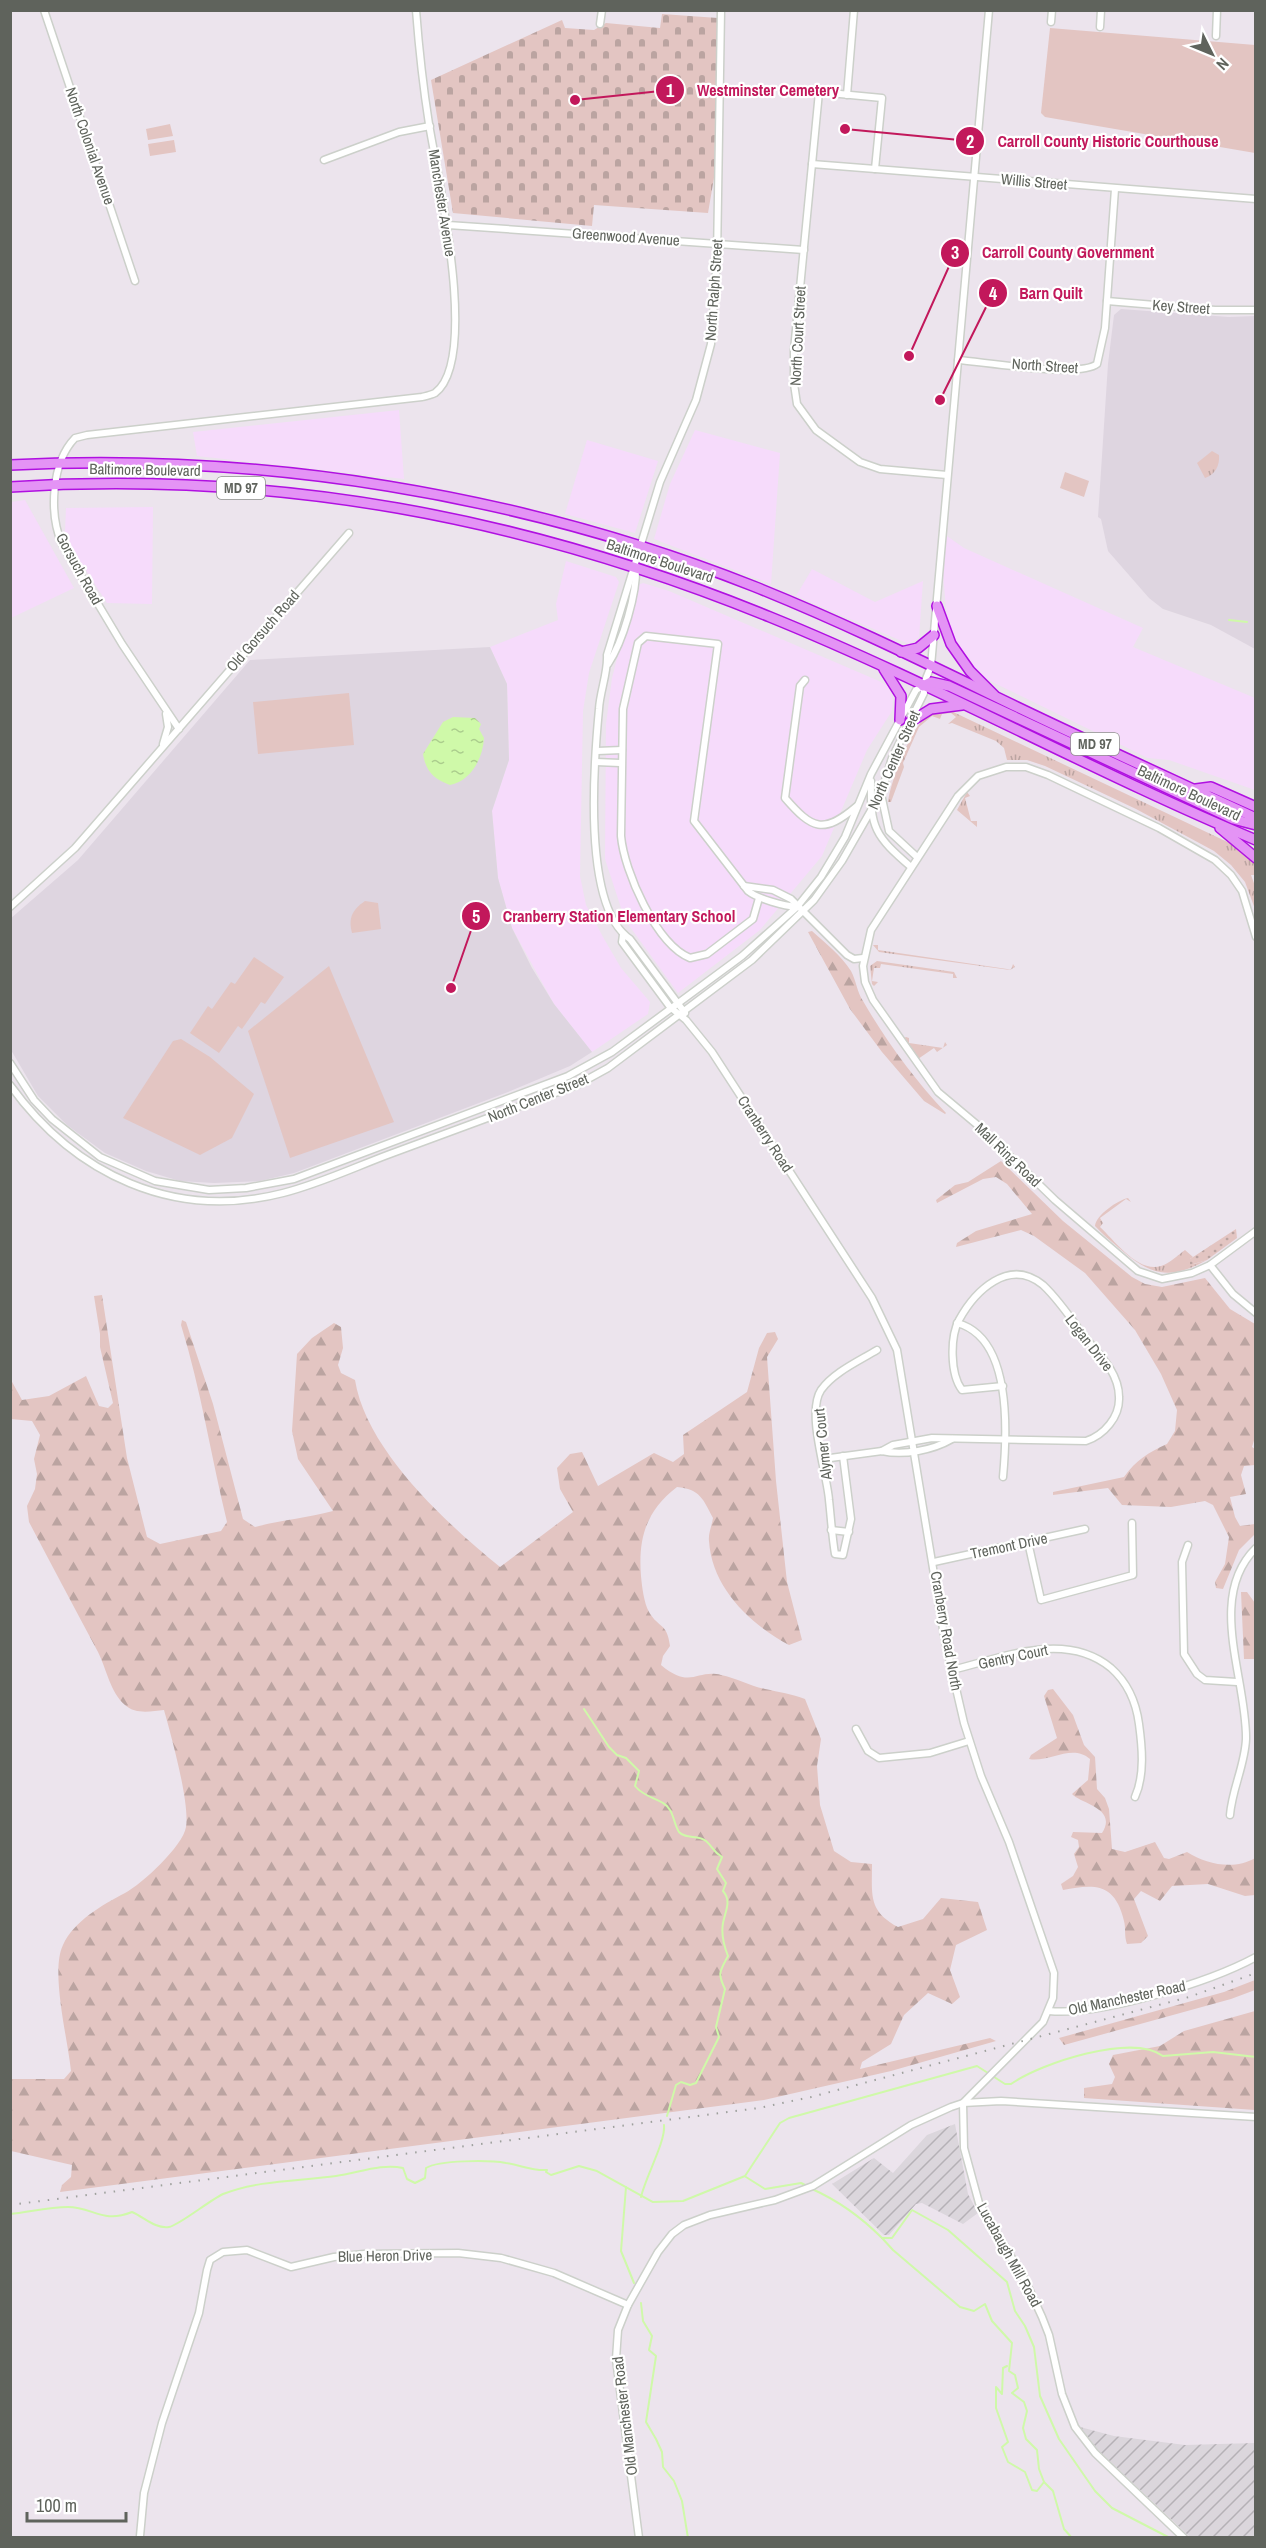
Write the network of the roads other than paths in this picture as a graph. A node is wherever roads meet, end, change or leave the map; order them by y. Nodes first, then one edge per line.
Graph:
1 (44, 10) edge
2 (416, 10) edge
3 (602, 10) edge
4 (721, 10) edge
5 (855, 10) edge
6 (989, 10) edge
7 (1052, 10) edge
8 (1101, 10) edge
9 (1217, 10) edge
10 (1051, 22) dead end
11 (600, 24) dead end
12 (1100, 27) dead end
13 (1216, 36) dead end
14 (847, 95) junction
15 (430, 126) junction
16 (324, 160) dead end
17 (812, 164) junction
18 (875, 169) junction
19 (975, 177) junction
20 (1115, 189) junction
21 (1256, 199) edge
22 (448, 225) junction
23 (717, 244) junction
24 (804, 250) junction
25 (135, 281) dead end
26 (1107, 301) junction
27 (1256, 310) edge
28 (958, 360) junction
29 (435, 393) joint
30 (61, 464) junction
31 (10, 465) edge
32 (947, 475) junction
33 (56, 484) junction
34 (10, 487) edge
35 (349, 533) dead end
36 (641, 546) junction
37 (637, 562) junction
38 (937, 606) junction
39 (934, 635) junction
40 (901, 652) junction
41 (931, 666) junction
42 (884, 669) junction
43 (806, 680) dead end
44 (923, 686) junction
45 (996, 696) junction
46 (962, 705) junction
47 (164, 708) junction
48 (905, 721) junction
49 (179, 729) junction
50 (160, 750) junction
51 (622, 750) junction
52 (597, 752) junction
53 (596, 762) junction
54 (620, 763) junction
55 (871, 774) junction
56 (1196, 789) junction
57 (881, 793) junction
58 (860, 803) junction
59 (1256, 807) edge
60 (870, 813) junction
61 (1256, 818) edge
62 (1214, 822) junction
63 (1256, 825) edge
64 (1256, 840) edge
65 (917, 857) junction
66 (1256, 858) edge
67 (911, 867) junction
68 (744, 886) junction
69 (759, 898) junction
70 (10, 907) edge
71 (797, 907) junction
72 (803, 912) junction
73 (623, 935) junction
74 (1256, 937) edge
75 (863, 958) junction
76 (678, 1001) junction
77 (670, 1007) junction
78 (684, 1009) junction
79 (677, 1015) junction
80 (686, 1020) junction
81 (10, 1063) edge
82 (18, 1076) junction
83 (10, 1080) edge
84 (10, 1085) edge
85 (1256, 1231) edge
86 (840, 1252) joint
87 (1210, 1265) junction
88 (1256, 1312) edge
89 (957, 1323) junction
90 (877, 1350) dead end
91 (1002, 1386) junction
92 (1007, 1437) junction
93 (953, 1439) junction
94 (914, 1440) junction
95 (882, 1450) junction
96 (916, 1451) junction
97 (843, 1456) junction
98 (823, 1460) junction
99 (1003, 1478) dead end
100 (1132, 1523) dead end
101 (1085, 1529) dead end
102 (831, 1530) junction
103 (849, 1532) junction
104 (1028, 1542) junction
105 (1188, 1545) dead end
106 (1256, 1548) edge
107 (934, 1562) junction
108 (952, 1670) junction
109 (1237, 1682) junction
110 (856, 1729) dead end
111 (969, 1741) junction
112 (1136, 1797) dead end
113 (1230, 1815) dead end
114 (1256, 1957) edge
115 (1048, 2011) junction
116 (963, 2103) junction
117 (1256, 2117) edge
118 (628, 2305) junction
119 (140, 2536) edge
120 (639, 2538) edge
121 (1184, 2538) edge

1 - 25 street, North Colonial Avenue
2 - 15 street, Manchester Avenue
3 - 11 street
4 - 23 street, North Ralph Street
5 - 14 street
6 - 19 street, North Center Street
7 - 10 street
8 - 12 street
9 - 13 street
14 - 17 street, North Court Street
14 - 18 street
15 - 16 street
15 - 22 street, Manchester Avenue
17 - 18 street, Willis Street
17 - 24 street, North Court Street
18 - 19 street, Willis Street
19 - 20 street, Willis Street
19 - 28 street, North Center Street
20 - 21 street, Willis Street
20 - 26 street, North Street
22 - 23 street, Greenwood Avenue
22 - 29 street, Manchester Avenue
23 - 24 street, Greenwood Avenue
23 - 36 street, North Ralph Street
24 - 32 street, North Court Street
26 - 27 street, Key Street
26 - 28 street, North Street
28 - 32 street, North Center Street
29 - 30 street, Gorsuch Road
30 - 31 highway, Baltimore Boulevard / MD 97
30 - 33 street, Gorsuch Road
30 - 36 highway, Baltimore Boulevard / MD 97
32 - 38 street, North Center Street
33 - 34 highway, Baltimore Boulevard / MD 97
33 - 37 highway, Baltimore Boulevard / MD 97
33 - 47 street, Gorsuch Road
35 - 49 street, Old Gorsuch Road
36 - 37 street, North Ralph Street
36 - 40 highway, Baltimore Boulevard / MD 97
37 - 42 highway, Baltimore Boulevard / MD 97
37 - 52 street, Cranberry Road
38 - 39 street, North Center Street
38 - 45 highway
39 - 40 highway
39 - 41 street, North Center Street
40 - 41 highway, Baltimore Boulevard / MD 97
41 - 44 street, North Center Street
41 - 45 highway, Baltimore Boulevard / MD 97
42 - 44 highway, Baltimore Boulevard / MD 97
42 - 48 highway
43 - 58 street
44 - 46 highway, Baltimore Boulevard / MD 97
44 - 48 street, North Center Street
44 - 48 street, North Center Street
44 - 63 highway
45 - 56 highway, Baltimore Boulevard / MD 97
46 - 48 highway
46 - 62 highway, Baltimore Boulevard / MD 97
47 - 49 street, Gorsuch Road
47 - 50 street
48 - 55 street, North Center Street
48 - 57 street, North Center Street
49 - 50 street
50 - 70 street
51 - 52 street
51 - 54 street
51 - 68 street
52 - 53 street, Cranberry Road
53 - 54 street
53 - 73 street, Cranberry Road
54 - 69 street
55 - 58 street, North Center Street
55 - 60 street
56 - 59 highway
56 - 61 highway, Baltimore Boulevard / MD 97
57 - 60 street, North Center Street
57 - 65 street
58 - 71 street, North Center Street
60 - 67 street
60 - 72 street, North Center Street
62 - 64 highway, Baltimore Boulevard / MD 97
62 - 66 highway
65 - 67 street, Mall Ring Road
65 - 74 street, Mall Ring Road
67 - 75 street, Mall Ring Road
68 - 69 street
68 - 71 street
69 - 71 street
71 - 72 street
71 - 76 street, North Center Street
72 - 75 street
72 - 78 street, North Center Street
73 - 76 street, Cranberry Road
73 - 77 street, Cranberry Road
75 - 87 street, Mall Ring Road
76 - 77 street, North Center Street
76 - 78 street, Cranberry Road
77 - 79 street, Cranberry Road
77 - 82 street, North Center Street
78 - 79 street, North Center Street
78 - 80 street, Cranberry Road
79 - 80 street, Cranberry Road
79 - 84 street, North Center Street
80 - 86 street, Cranberry Road
81 - 82 street, North Center Street
82 - 83 street
85 - 87 street, Mall Ring Road
86 - 94 street, Cranberry Road North
87 - 88 street
89 - 91 street
89 - 91 street, Logan Drive
89 - 92 street, Logan Drive
90 - 98 street, Alymer Court
91 - 92 street
92 - 93 street, Logan Drive
92 - 99 street
93 - 94 street, Logan Drive
93 - 96 street, Logan Drive
94 - 95 street, Logan Drive
94 - 96 street, Cranberry Road North
95 - 96 street, Logan Drive
95 - 97 street, Logan Drive
96 - 107 street, Cranberry Road North
97 - 98 street, Logan Drive
97 - 103 street, Alymer Court
98 - 102 street, Alymer Court
100 - 104 street
101 - 104 street, Tremont Drive
102 - 103 street
102 - 103 street, Alymer Court
104 - 107 street, Tremont Drive
105 - 109 street
106 - 109 street
107 - 108 street, Cranberry Road North
108 - 111 street, Cranberry Road North
108 - 112 street, Gentry Court
109 - 113 street
110 - 111 street
111 - 115 street, Cranberry Road North
114 - 115 street, Old Manchester Road
115 - 116 street, Old Manchester Road
116 - 117 street, Old Manchester Road
116 - 118 street, Old Manchester Road
116 - 121 street, Lucabaugh Mill Road
118 - 119 street, Blue Heron Drive
118 - 120 street, Old Manchester Road

